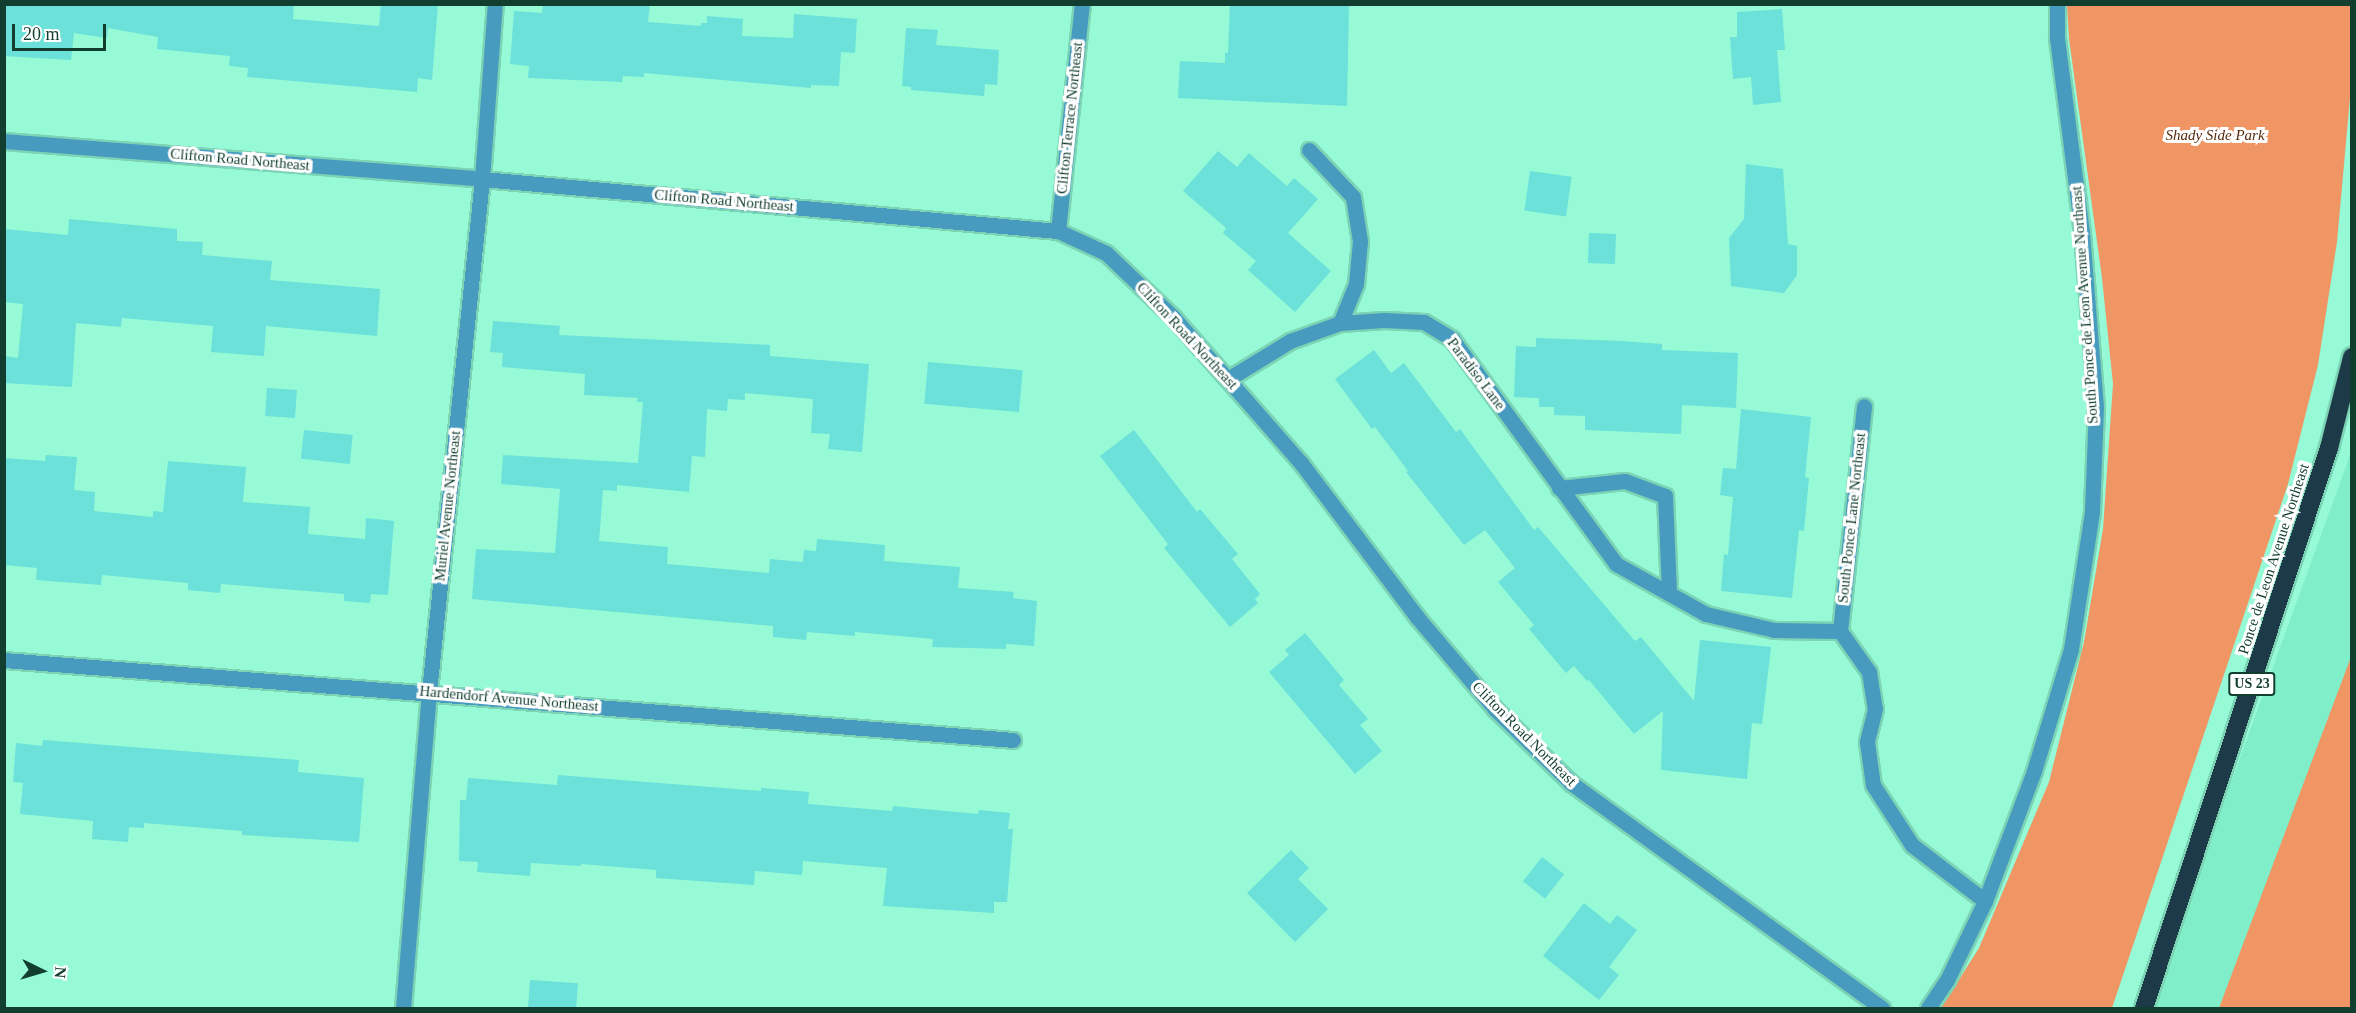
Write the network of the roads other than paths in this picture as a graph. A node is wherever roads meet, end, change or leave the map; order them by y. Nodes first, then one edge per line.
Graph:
1 (495, 4) edge
2 (1083, 4) edge
3 (2057, 4) edge
4 (4, 141) edge
5 (1309, 150) dead end
6 (482, 179) junction
7 (1058, 231) junction
8 (1340, 322) junction
9 (2351, 364) edge
10 (1228, 379) junction
11 (1864, 406) dead end
12 (1559, 488) junction
13 (1668, 592) junction
14 (1840, 631) junction
15 (4, 660) edge
16 (429, 692) junction
17 (1013, 740) dead end
18 (1985, 901) junction
19 (403, 1008) edge
20 (1882, 1008) edge
21 (1928, 1008) edge
22 (2144, 1008) edge

1 - 6 street, Muriel Avenue Northeast
2 - 7 street, Clifton Terrace Northeast
3 - 18 street, South Ponce de Leon Avenue Northeast
4 - 6 street, Clifton Road Northeast
5 - 8 street
6 - 7 street, Clifton Road Northeast
6 - 16 street, Muriel Avenue Northeast
7 - 10 street, Clifton Road Northeast
8 - 10 street, Paradiso Lane
8 - 12 street, Paradiso Lane
9 - 22 highway, Ponce de Leon Avenue Northeast / US 23
10 - 20 street, Clifton Road Northeast
11 - 14 street, South Ponce Lane Northeast
12 - 13 street, Paradiso Lane
12 - 13 street
13 - 14 street, Paradiso Lane
14 - 18 street
15 - 16 street, Hardendorf Avenue Northeast
16 - 17 street, Hardendorf Avenue Northeast
16 - 19 street, Muriel Avenue Northeast
18 - 21 street, South Ponce de Leon Avenue Northeast

